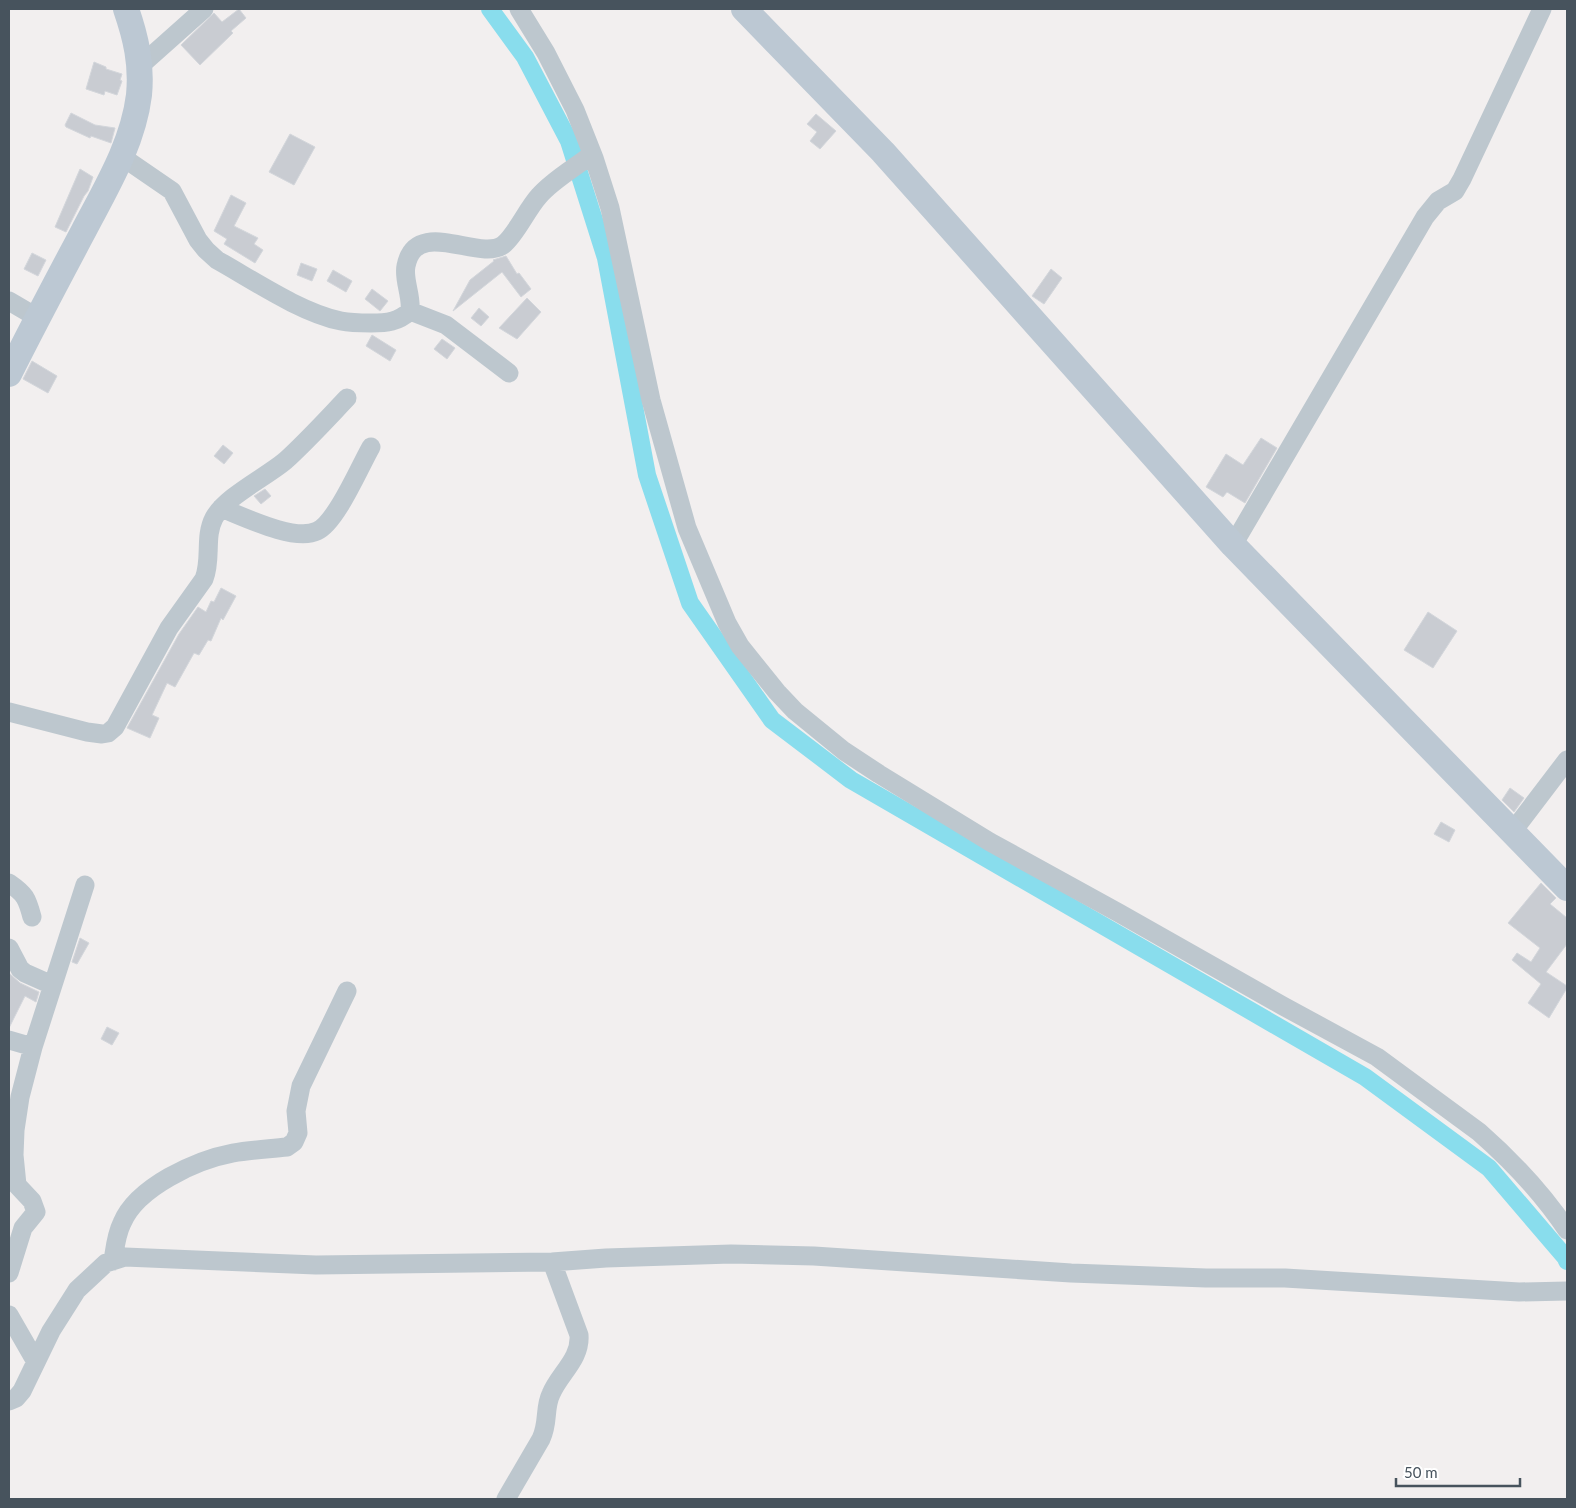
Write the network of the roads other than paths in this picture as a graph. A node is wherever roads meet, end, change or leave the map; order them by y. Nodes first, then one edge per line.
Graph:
1 (126, 9) edge
2 (204, 9) edge
3 (519, 9) edge
4 (744, 9) edge
5 (1542, 9) edge
6 (140, 66) junction
7 (589, 155) junction
8 (120, 156) junction
9 (9, 301) edge
10 (410, 311) junction
11 (38, 318) junction
12 (509, 373) dead end
13 (9, 374) edge
14 (347, 398) dead end
15 (371, 447) dead end
16 (222, 508) junction
17 (1234, 545) junction
18 (9, 712) edge
19 (1567, 760) edge
20 (1506, 824) junction
21 (9, 883) edge
22 (85, 885) dead end
23 (1567, 888) edge
24 (32, 917) dead end
25 (9, 948) edge
26 (52, 985) junction
27 (347, 991) dead end
28 (9, 1040) edge
29 (33, 1048) junction
30 (1567, 1230) edge
31 (113, 1260) junction
32 (552, 1262) junction
33 (9, 1273) edge
34 (1562, 1291) edge
35 (9, 1315) edge
36 (36, 1362) junction
37 (9, 1402) edge
38 (506, 1499) edge

1 - 6 street
2 - 6 street
3 - 7 street
4 - 17 street
5 - 17 street
6 - 8 street
7 - 10 street
7 - 30 street
8 - 10 street
8 - 11 street
9 - 11 street
10 - 12 street
11 - 13 street
14 - 16 street
15 - 16 street
16 - 18 street
17 - 20 street
19 - 20 street
20 - 23 street
21 - 24 street
22 - 26 street
25 - 26 street
26 - 29 street
27 - 31 street
28 - 29 street
29 - 33 street
31 - 32 street
31 - 36 street
32 - 34 street
32 - 38 street
35 - 36 street
36 - 37 street

